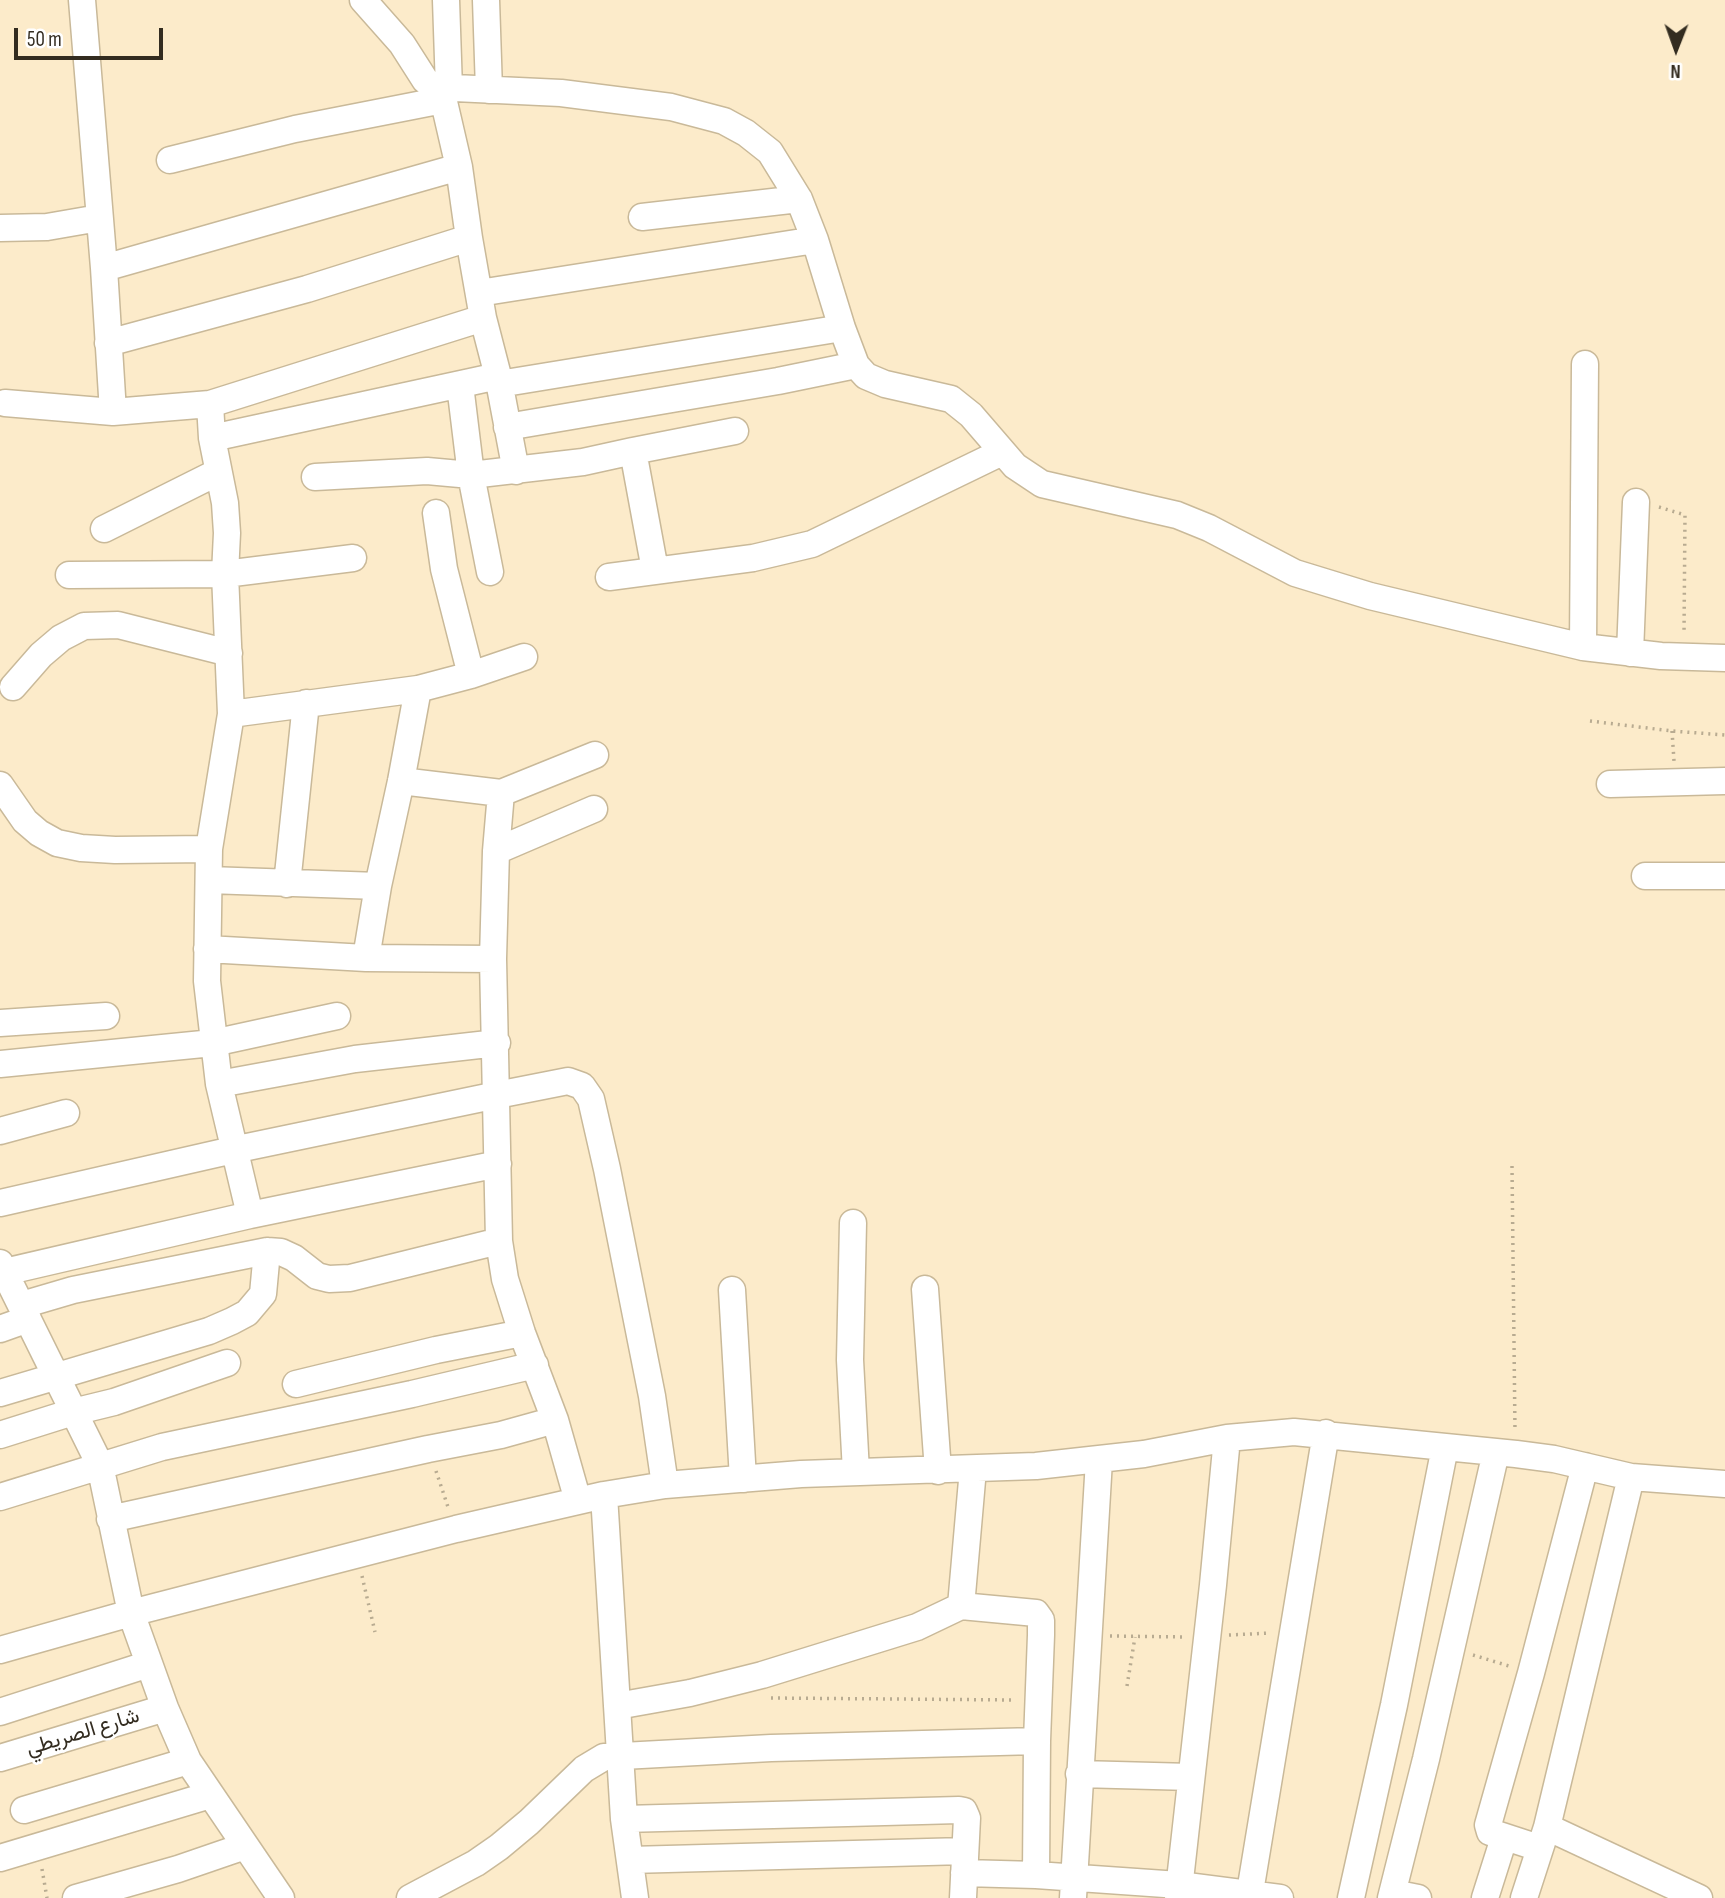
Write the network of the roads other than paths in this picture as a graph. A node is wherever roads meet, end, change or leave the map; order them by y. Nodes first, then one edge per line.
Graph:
1 (82, 0) edge
2 (363, 0) edge
3 (446, 0) edge
4 (486, 0) edge
5 (489, 90) junction
6 (444, 93) junction
7 (170, 160) dead end
8 (458, 167) junction
9 (799, 199) junction
10 (642, 217) dead end
11 (99, 218) junction
12 (0, 228) edge
13 (469, 239) junction
14 (815, 240) junction
15 (104, 268) junction
16 (481, 306) junction
17 (842, 328) junction
18 (108, 343) junction
19 (1585, 364) dead end
20 (856, 365) junction
21 (499, 380) junction
22 (460, 385) junction
23 (5, 403) dead end
24 (210, 404) junction
25 (113, 412) junction
26 (507, 427) junction
27 (735, 431) dead end
28 (212, 438) junction
29 (633, 451) junction
30 (1002, 453) junction
31 (516, 471) junction
32 (218, 472) junction
33 (471, 475) junction
34 (315, 477) dead end
35 (1636, 502) road end
36 (436, 513) dead end
37 (104, 529) dead end
38 (353, 558) dead end
39 (655, 570) junction
40 (490, 572) dead end
41 (225, 574) junction
42 (69, 575) dead end
43 (609, 577) dead end
44 (1583, 647) junction
45 (229, 653) junction
46 (1630, 653) junction
47 (524, 657) dead end
48 (1725, 658) edge
49 (471, 675) junction
50 (13, 687) dead end
51 (418, 689) junction
52 (306, 703) junction
53 (231, 714) junction
54 (595, 755) dead end
55 (401, 781) junction
56 (1725, 781) edge
57 (1609, 784) dead end
58 (0, 785) edge
59 (501, 793) junction
60 (594, 810) dead end
61 (209, 849) junction
62 (496, 851) junction
63 (1645, 876) dead end
64 (1725, 876) edge
65 (208, 880) junction
66 (287, 884) junction
67 (378, 886) junction
68 (207, 949) junction
69 (366, 958) junction
70 (493, 959) junction
71 (106, 1016) dead end
72 (337, 1016) dead end
73 (0, 1023) edge
74 (213, 1043) junction
75 (497, 1043) junction
76 (0, 1064) edge
77 (219, 1084) junction
78 (497, 1095) junction
79 (66, 1113) dead end
80 (0, 1131) edge
81 (233, 1150) junction
82 (498, 1164) junction
83 (0, 1203) edge
84 (250, 1215) junction
85 (853, 1223) dead end
86 (499, 1241) junction
87 (267, 1251) junction
88 (2, 1269) edge
89 (925, 1289) dead end
90 (732, 1290) dead end
91 (25, 1312) junction
92 (0, 1329) edge
93 (522, 1333) junction
94 (227, 1363) dead end
95 (535, 1364) junction
96 (57, 1374) junction
97 (296, 1384) dead end
98 (0, 1393) edge
99 (73, 1412) junction
100 (555, 1420) junction
101 (1325, 1433) junction
102 (0, 1435) edge
103 (1227, 1438) junction
104 (1445, 1447) junction
105 (1506, 1453) junction
106 (1098, 1460) junction
107 (100, 1465) junction
108 (1585, 1466) junction
109 (973, 1469) junction
110 (938, 1471) junction
111 (856, 1472) junction
112 (1631, 1478) junction
113 (743, 1479) junction
114 (1725, 1484) edge
115 (665, 1485) junction
116 (0, 1497) edge
117 (591, 1498) junction
118 (110, 1519) junction
119 (961, 1606) junction
120 (131, 1613) junction
121 (0, 1650) edge
122 (149, 1664) junction
123 (617, 1706) junction
124 (165, 1708) junction
125 (0, 1712) edge
126 (1037, 1741) junction
127 (621, 1755) junction
128 (0, 1758) edge
129 (188, 1761) junction
130 (1079, 1774) junction
131 (1191, 1777) junction
132 (209, 1796) junction
133 (24, 1810) dead end
134 (624, 1819) junction
135 (1543, 1837) junction
136 (1504, 1838) junction
137 (245, 1846) junction
138 (0, 1857) edge
139 (630, 1860) junction
140 (964, 1874) edge
141 (1036, 1875) junction
142 (1074, 1888) edge
143 (1179, 1891) edge
144 (1533, 1895) edge
145 (1249, 1896) edge
146 (1401, 1896) edge
147 (76, 1898) edge
148 (281, 1898) edge
149 (410, 1898) edge
150 (635, 1898) edge
151 (1280, 1898) edge
152 (1351, 1898) edge
153 (1485, 1898) edge
154 (1699, 1898) edge

1 - 11 street
2 - 6 street
3 - 6 street
4 - 5 street
5 - 6 street
5 - 9 street
6 - 7 street
6 - 8 street
8 - 13 street
8 - 15 street
9 - 10 street
9 - 14 street
11 - 12 street
11 - 15 street
13 - 16 street
13 - 18 street
14 - 16 street
14 - 17 street
15 - 18 street
16 - 21 street
16 - 24 street
17 - 20 street
17 - 21 street
18 - 25 street
19 - 44 street
20 - 26 street
20 - 30 street
21 - 22 street
21 - 26 street
22 - 28 street
22 - 33 street
23 - 25 street
24 - 25 street
24 - 28 street
26 - 31 street
27 - 29 street
28 - 32 street
29 - 31 street
29 - 39 street
30 - 39 street
30 - 44 street
31 - 33 street
32 - 37 street
32 - 41 street
33 - 34 street
33 - 40 street
35 - 46 street
36 - 49 street
38 - 41 street
39 - 43 street
41 - 42 street
41 - 45 street
44 - 46 street
45 - 50 street
45 - 53 street
46 - 48 street
47 - 49 street
49 - 51 street
51 - 52 street
51 - 55 street
52 - 53 street
52 - 66 street
53 - 61 street
54 - 59 street
55 - 59 street
55 - 67 street
56 - 57 street
58 - 61 street
59 - 62 street
60 - 62 street
61 - 65 street
62 - 70 street
63 - 64 street
65 - 66 street
65 - 68 street
66 - 67 street
67 - 69 street
68 - 69 street
68 - 74 street
69 - 70 street
70 - 75 street
71 - 73 street
72 - 74 street
74 - 76 street
74 - 77 street
75 - 77 street
75 - 78 street
77 - 81 street
78 - 81 street
78 - 82 street
78 - 115 street
79 - 80 street
81 - 83 street
81 - 84 street
82 - 84 street
82 - 86 street
84 - 88 street
85 - 111 street
86 - 87 street
86 - 93 street
87 - 91 street
87 - 96 street
88 - 91 street
89 - 110 street
90 - 113 street
91 - 92 street
91 - 96 street
93 - 95 street
93 - 97 street
94 - 99 street
95 - 100 street
95 - 107 street
96 - 98 street
96 - 99 street
99 - 102 street
99 - 107 street
100 - 117 street
100 - 118 street
101 - 103 street
101 - 104 street
101 - 145 street
103 - 106 street
103 - 131 street
104 - 105 street
104 - 152 street
105 - 108 street
105 - 146 street
106 - 109 street
106 - 130 street
107 - 116 street
107 - 118 street
108 - 112 street
108 - 136 street
109 - 110 street
109 - 119 street
110 - 111 street
111 - 113 street
112 - 114 street
112 - 135 street
113 - 115 street
115 - 117 street
117 - 120 street
117 - 123 street
118 - 120 street
119 - 123 street
119 - 126 street
120 - 121 street
120 - 122 street
122 - 124 street
122 - 125 street
123 - 127 street
124 - 128 street, شارع الصريطي
124 - 129 street
126 - 127 street
126 - 141 street
127 - 134 street
127 - 149 street
129 - 132 street
129 - 133 street
130 - 131 street
130 - 142 street
131 - 143 street
132 - 137 street
132 - 138 street
134 - 139 street
134 - 140 street
135 - 136 street
135 - 144 street
135 - 154 street
136 - 153 street
137 - 147 street
137 - 148 street
139 - 140 street
139 - 150 street
140 - 141 street
141 - 142 street
142 - 143 street
143 - 145 street
145 - 151 street

